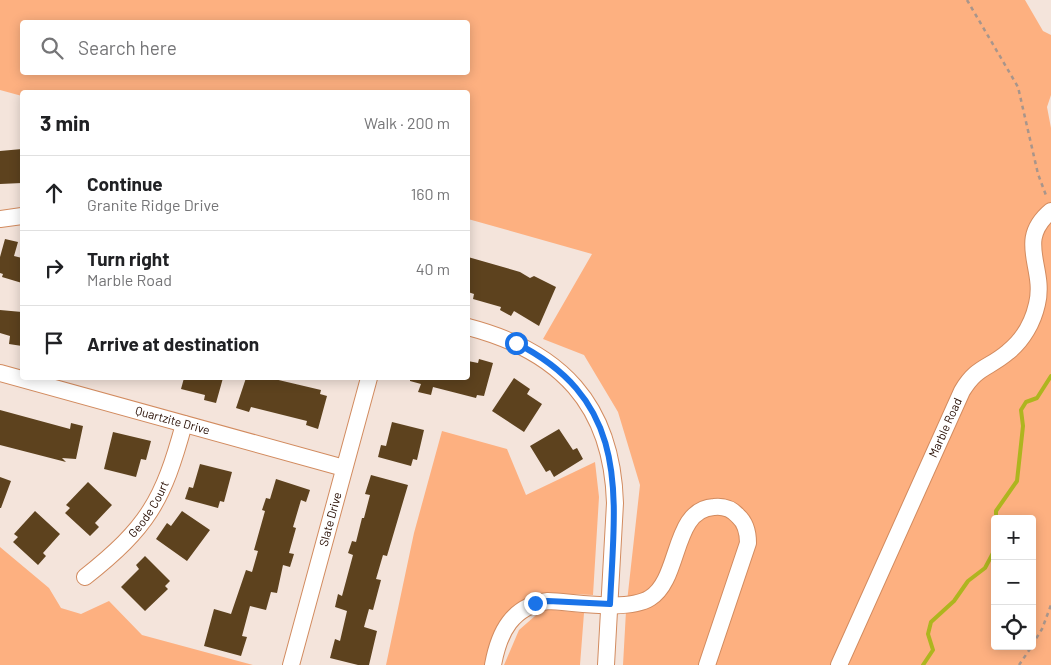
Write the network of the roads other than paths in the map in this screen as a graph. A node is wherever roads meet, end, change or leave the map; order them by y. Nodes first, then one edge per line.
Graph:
1 (1049, 206) edge
2 (20, 216) edge
3 (0, 219) edge
4 (470, 327) edge
5 (0, 373) edge
6 (20, 379) edge
7 (25, 380) edge
8 (368, 380) edge
9 (184, 424) junction
10 (344, 468) junction
11 (86, 577) dead end
12 (610, 604) junction
13 (291, 662) edge
14 (493, 665) edge
15 (606, 665) edge
16 (708, 665) edge
17 (839, 665) edge

1 - 17 street, Marble Road
2 - 3 street
4 - 12 street
5 - 6 street, Quartzite Drive
7 - 9 street, Quartzite Drive
8 - 10 street, Slate Drive
9 - 10 street, Quartzite Drive
9 - 11 street, Geode Court
10 - 13 street, Slate Drive
12 - 14 street
12 - 15 street
12 - 16 street

